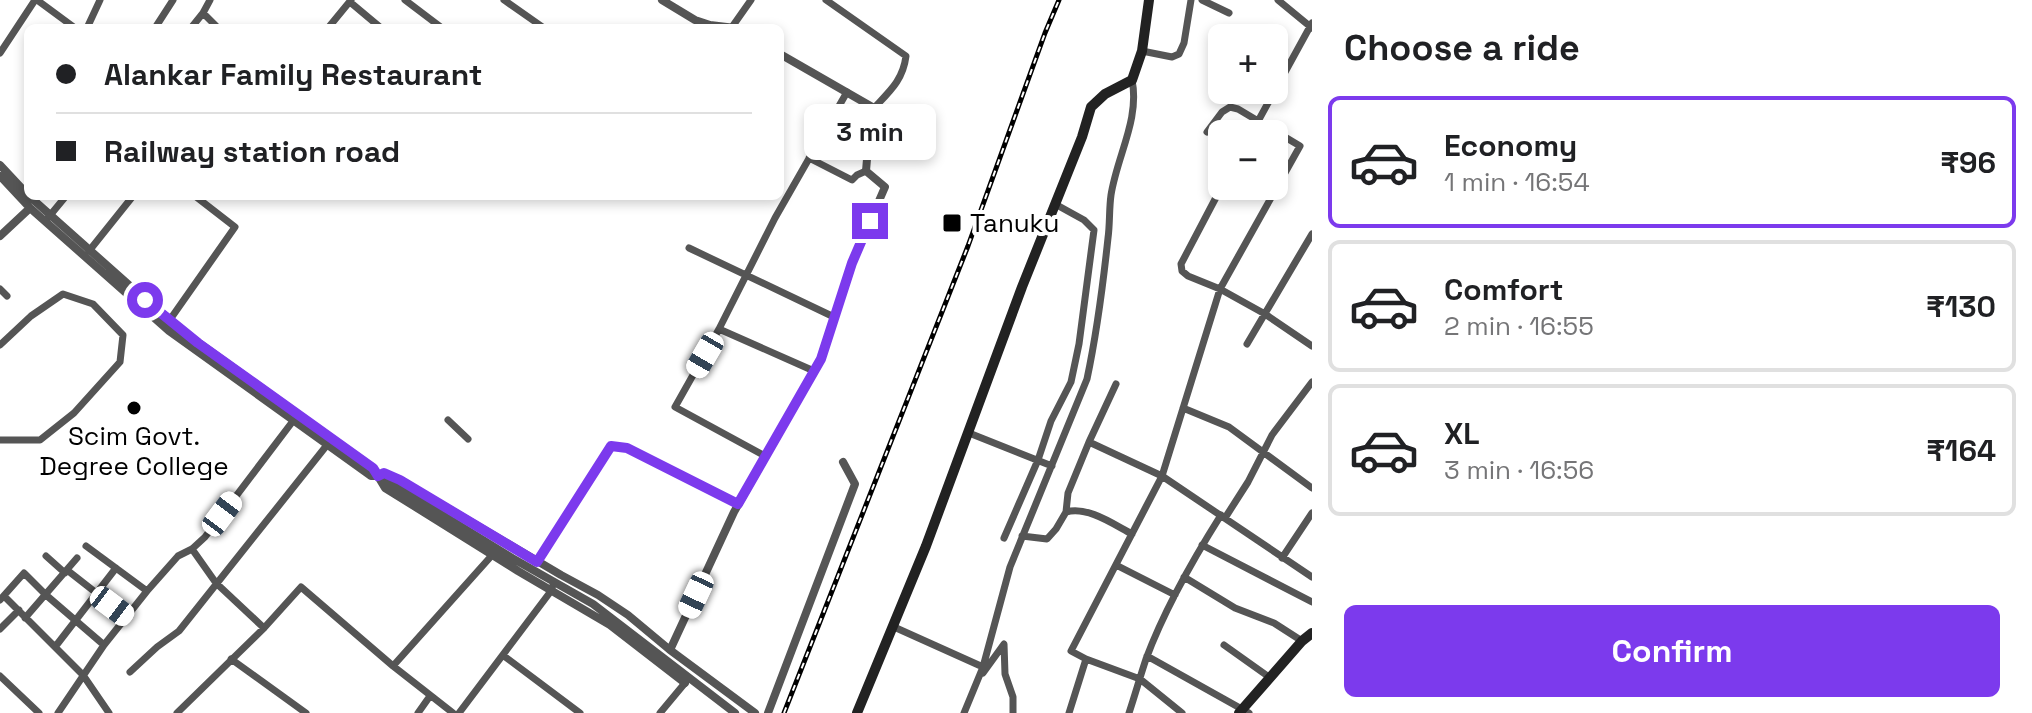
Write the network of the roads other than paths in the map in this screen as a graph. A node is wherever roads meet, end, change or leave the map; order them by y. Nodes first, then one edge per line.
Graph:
1 (36, 0) edge
2 (100, 0) edge
3 (173, 0) edge
4 (210, 0) edge
5 (405, 0) edge
6 (504, 0) edge
7 (662, 0) edge
8 (751, 0) edge
9 (826, 0) edge
10 (1149, 0) edge
11 (1191, 0) edge
12 (1202, 0) edge
13 (1278, 0) edge
14 (351, 1) edge
15 (203, 13) junction
16 (1229, 13) dead end
17 (69, 24) edge
18 (89, 24) edge
19 (158, 24) edge
20 (194, 24) edge
21 (214, 24) edge
22 (331, 24) edge
23 (377, 24) edge
24 (437, 24) edge
25 (538, 24) edge
26 (704, 24) edge
27 (736, 24) edge
28 (1311, 26) edge
29 (1142, 51) junction
30 (0, 53) edge
31 (784, 56) edge
32 (1132, 80) junction
33 (847, 92) junction
34 (874, 108) junction
35 (1216, 120) edge
36 (1256, 120) edge
37 (1259, 120) edge
38 (1288, 139) edge
39 (809, 158) junction
40 (0, 165) edge
41 (1288, 167) edge
42 (866, 171) junction
43 (0, 176) edge
44 (24, 190) edge
45 (33, 200) edge
46 (63, 200) edge
47 (130, 200) edge
48 (200, 200) edge
49 (1215, 200) edge
50 (1270, 200) edge
51 (1055, 204) junction
52 (30, 208) junction
53 (48, 218) junction
54 (1312, 234) edge
55 (0, 236) edge
56 (689, 248) dead end
57 (89, 251) junction
58 (746, 275) junction
59 (0, 289) edge
60 (1220, 289) junction
61 (7, 296) dead end
62 (1265, 314) junction
63 (834, 317) junction
64 (169, 321) junction
65 (719, 329) junction
66 (1247, 344) dead end
67 (0, 345) edge
68 (1312, 346) edge
69 (814, 371) junction
70 (1312, 382) edge
71 (1116, 384) dead end
72 (1183, 408) junction
73 (448, 420) dead end
74 (293, 421) junction
75 (969, 433) junction
76 (468, 439) dead end
77 (0, 440) edge
78 (1089, 442) junction
79 (327, 445) junction
80 (1263, 453) junction
81 (765, 456) junction
82 (1038, 460) junction
83 (843, 462) dead end
84 (1052, 466) junction
85 (378, 476) junction
86 (1162, 476) junction
87 (1312, 488) edge
88 (738, 504) junction
89 (1066, 512) junction
90 (1312, 513) edge
91 (1223, 516) junction
92 (1132, 534) junction
93 (1022, 536) junction
94 (1004, 538) dead end
95 (1202, 545) junction
96 (86, 546) dead end
97 (192, 549) junction
98 (495, 552) junction
99 (46, 556) dead end
100 (77, 558) dead end
101 (1282, 558) junction
102 (537, 562) junction
103 (1116, 565) junction
104 (116, 568) junction
105 (66, 571) junction
106 (1311, 575) edge
107 (1184, 577) junction
108 (216, 583) junction
109 (552, 587) junction
110 (147, 591) junction
111 (97, 594) junction
112 (46, 595) junction
113 (1175, 595) junction
114 (2, 598) edge
115 (1312, 602) edge
116 (19, 610) junction
117 (127, 617) junction
118 (25, 618) junction
119 (77, 620) junction
120 (894, 627) junction
121 (264, 628) junction
122 (0, 629) edge
123 (1309, 636) edge
124 (104, 645) junction
125 (1224, 645) dead end
126 (55, 647) junction
127 (670, 650) junction
128 (504, 656) junction
129 (1147, 656) junction
130 (231, 659) junction
131 (1086, 659) junction
132 (393, 666) junction
133 (983, 667) junction
134 (130, 672) dead end
135 (83, 675) junction
136 (0, 676) edge
137 (1269, 677) junction
138 (1140, 679) junction
139 (977, 682) junction
140 (685, 683) joint
141 (430, 696) junction
142 (1244, 712) edge
143 (39, 713) edge
144 (58, 713) edge
145 (109, 713) edge
146 (177, 713) edge
147 (306, 713) edge
148 (418, 713) edge
149 (456, 713) edge
150 (580, 713) edge
151 (660, 713) edge
152 (735, 713) edge
153 (755, 713) edge
154 (768, 713) edge
155 (857, 713) edge
156 (964, 713) edge
157 (1013, 713) edge
158 (1069, 713) edge
159 (1129, 713) edge
160 (1182, 713) edge

1 - 17 street
1 - 30 street
2 - 18 street
3 - 19 street
4 - 15 street
5 - 24 street
6 - 25 street
7 - 26 street
8 - 27 street
9 - 34 street
10 - 29 main road
11 - 29 street
12 - 16 street
13 - 28 street
14 - 22 street
14 - 23 street
15 - 20 street
15 - 21 street
28 - 37 street
29 - 32 main road
31 - 33 street
32 - 51 main road
32 - 84 street
33 - 34 street
33 - 39 street
34 - 42 street
35 - 36 street
38 - 41 street
39 - 42 street
39 - 58 street
40 - 44 street
42 - 63 street
43 - 52 street
45 - 53 street
46 - 53 street
47 - 57 street
48 - 64 street
49 - 60 street
50 - 60 street
51 - 75 main road
51 - 82 street
52 - 53 street
52 - 55 street
53 - 57 street
53 - 74 street
54 - 62 street
56 - 58 street
57 - 64 street
58 - 63 street
58 - 65 street
59 - 61 street
60 - 62 street
60 - 72 street
62 - 66 street
62 - 68 street
63 - 69 street
64 - 85 street
65 - 69 street
65 - 81 street
67 - 77 street
69 - 81 street
70 - 80 street
71 - 78 street
72 - 80 street
72 - 86 street
73 - 76 street
74 - 79 street
74 - 97 street
75 - 82 street
75 - 120 main road
78 - 86 street
78 - 89 street
79 - 85 street
79 - 108 street
80 - 87 street
80 - 91 street
81 - 88 street
82 - 84 street
82 - 94 street
83 - 154 street
84 - 93 street
85 - 98 street
85 - 102 street
86 - 91 street
86 - 92 street
88 - 102 street
88 - 127 street
89 - 92 street
89 - 93 street
90 - 101 street
91 - 95 street
91 - 101 street
92 - 103 street
93 - 133 street
95 - 107 street
95 - 115 street
96 - 104 street
97 - 108 street
97 - 110 street
98 - 109 street
98 - 132 street
99 - 105 street
100 - 105 street
101 - 106 street
102 - 127 street
103 - 113 street
103 - 131 street
104 - 110 street
104 - 111 street
105 - 111 street
105 - 112 street
107 - 113 street
107 - 123 street
108 - 121 street
108 - 134 street
109 - 128 street
109 - 140 street
109 - 152 street
110 - 117 street
111 - 117 street
111 - 119 street
112 - 114 street
112 - 118 street
112 - 119 street
113 - 129 street
114 - 116 street
116 - 118 street
116 - 122 street
117 - 124 street
118 - 126 street
119 - 124 street
119 - 126 street
120 - 133 street
120 - 155 main road
121 - 130 street
121 - 132 street
123 - 137 main road
124 - 135 street
125 - 137 street
126 - 135 street
127 - 153 street
128 - 149 street
128 - 150 street
129 - 138 street
129 - 142 street
130 - 146 street
130 - 147 street
131 - 138 street
131 - 158 street
132 - 141 street
133 - 139 street
135 - 144 street
135 - 145 street
136 - 143 street
137 - 142 main road
138 - 159 street
138 - 160 street
139 - 156 street
139 - 157 street
140 - 151 street
141 - 148 street
141 - 149 street

